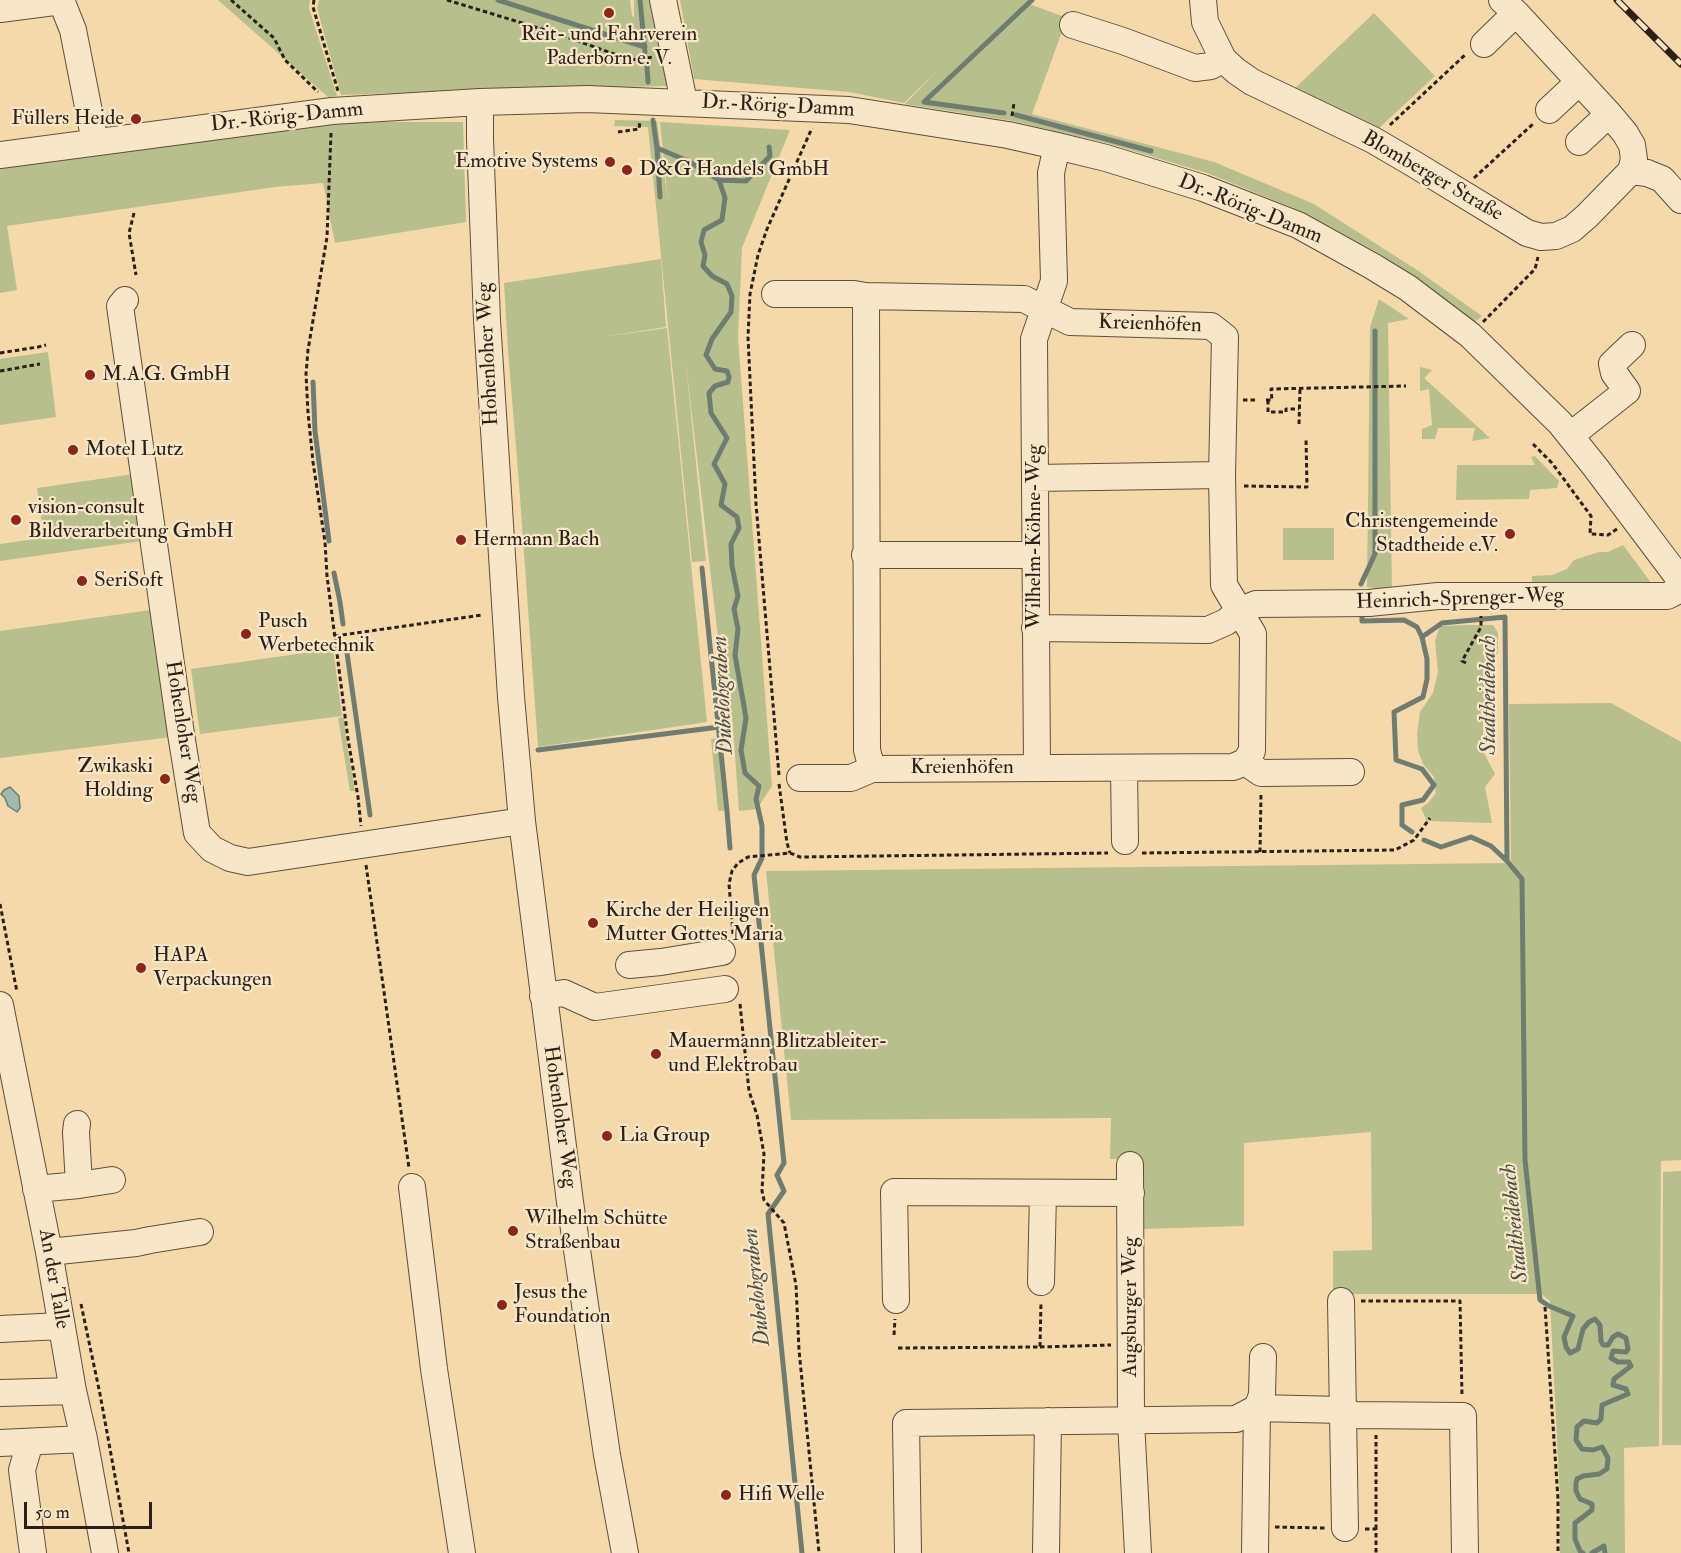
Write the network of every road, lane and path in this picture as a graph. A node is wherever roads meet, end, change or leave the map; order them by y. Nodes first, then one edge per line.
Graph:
1 (231, 0) edge
2 (314, 0) edge
3 (447, 0) edge
4 (663, 0) edge
5 (1203, 0) edge
6 (61, 1) edge
7 (1509, 7) edge
8 (0, 9) edge
9 (1074, 25) dead end
10 (1484, 44) joint
11 (674, 55) junction
12 (1223, 59) junction
13 (1579, 82) junction
14 (480, 102) junction
15 (684, 102) junction
16 (814, 108) junction
17 (1549, 110) joint
18 (337, 111) junction
19 (1609, 114) junction
20 (640, 123) dead end
21 (618, 132) dead end
22 (1373, 140) junction
23 (95, 142) junction
24 (1579, 142) dead end
25 (1057, 146) junction
26 (0, 155) edge
27 (1631, 171) junction
28 (1460, 191) junction
29 (1681, 200) edge
30 (134, 213) dead end
31 (1541, 237) junction
32 (136, 275) dead end
33 (775, 294) dead end
34 (866, 296) junction
35 (125, 300) dead end
36 (1045, 309) junction
37 (1479, 327) dead end
38 (46, 345) dead end
39 (1632, 345) dead end
40 (0, 353) edge
41 (40, 364) dead end
42 (0, 371) edge
43 (1406, 386) dead end
44 (1300, 388) junction
45 (1299, 409) junction
46 (1299, 424) dead end
47 (1571, 435) junction
48 (1306, 438) dead end
49 (1533, 444) dead end
50 (1035, 478) junction
51 (1233, 481) junction
52 (1633, 517) junction
53 (865, 555) junction
54 (1035, 555) junction
55 (1681, 581) edge
56 (1681, 590) edge
57 (1239, 611) junction
58 (482, 615) dead end
59 (1481, 622) dead end
60 (1035, 628) junction
61 (336, 636) junction
62 (1466, 663) dead end
63 (1037, 768) junction
64 (1253, 768) junction
65 (872, 769) junction
66 (1124, 769) junction
67 (1351, 772) dead end
68 (800, 778) dead end
69 (1430, 818) dead end
70 (522, 822) junction
71 (363, 844) junction
72 (1126, 847) junction
73 (1260, 852) junction
74 (790, 853) junction
75 (728, 947) joint
76 (661, 962) junction
77 (629, 965) dead end
78 (732, 994) joint
79 (543, 996) junction
80 (664, 997) junction
81 (0, 1005) edge
82 (77, 1124) dead end
83 (1130, 1165) dead end
84 (112, 1180) dead end
85 (80, 1185) junction
86 (412, 1187) joint
87 (36, 1190) junction
88 (1043, 1193) junction
89 (1131, 1193) junction
90 (200, 1232) dead end
91 (49, 1252) junction
92 (1041, 1282) joint
93 (896, 1300) dead end
94 (1341, 1301) joint
95 (1545, 1307) dead end
96 (61, 1326) junction
97 (0, 1329) edge
98 (1132, 1344) junction
99 (1040, 1347) junction
100 (898, 1348) dead end
101 (1263, 1357) dead end
102 (73, 1391) junction
103 (0, 1393) edge
104 (1257, 1408) junction
105 (1342, 1410) junction
106 (1376, 1415) junction
107 (1463, 1416) junction
108 (1048, 1421) junction
109 (1131, 1421) junction
110 (84, 1439) junction
111 (30, 1442) junction
112 (0, 1443) edge
113 (1345, 1528) dead end
114 (1376, 1529) dead end
115 (33, 1553) edge
116 (105, 1553) edge
117 (462, 1553) edge
118 (625, 1553) edge
119 (819, 1553) edge
120 (908, 1553) edge
121 (1046, 1553) edge
122 (1138, 1553) edge
123 (1255, 1553) edge
124 (1465, 1553) edge
125 (1558, 1553) edge

1 - 18 path
2 - 18 path
3 - 11 path
4 - 11 street, Dr.-Rörig-Damm
5 - 12 street, Blomberger Straße
6 - 8 street
6 - 23 street
7 - 10 street
7 - 13 street
9 - 12 street
10 - 22 path
11 - 15 street, Dr.-Rörig-Damm
12 - 22 street, Blomberger Straße
13 - 17 street
13 - 19 street
14 - 15 street, Dr.-Rörig-Damm
14 - 18 street, Dr.-Rörig-Damm
14 - 70 street, Hohenloher Weg
15 - 16 street, Dr.-Rörig-Damm
16 - 25 street, Dr.-Rörig-Damm
16 - 74 path
17 - 28 path
18 - 23 street, Dr.-Rörig-Damm
18 - 61 path
19 - 24 street
19 - 27 street
20 - 21 path
22 - 28 street, Blomberger Straße
23 - 26 street, Dr.-Rörig-Damm
25 - 36 street
25 - 47 street, Dr.-Rörig-Damm
27 - 29 street
27 - 31 street
28 - 31 street, Blomberger Straße
30 - 32 path
31 - 37 path
33 - 34 street, Kreienhöfen
34 - 36 street, Kreienhöfen
34 - 53 street
35 - 71 street, Hohenloher Weg
36 - 50 street, Wilhelm-Köhne-Weg
36 - 51 street, Kreienhöfen
38 - 40 path
39 - 47 street
41 - 42 path
43 - 44 path
44 - 45 path
44 - 45 path
45 - 46 path
47 - 52 street, Dr.-Rörig-Damm
48 - 51 path
49 - 52 path
50 - 51 street
50 - 54 street, Wilhelm-Köhne-Weg
51 - 57 street, Kreienhöfen
52 - 55 street, Dr.-Rörig-Damm
53 - 54 street
53 - 65 street
54 - 60 street, Wilhelm-Köhne-Weg
56 - 57 street, Heinrich-Sprenger-Weg
57 - 60 street
57 - 64 street, Kreienhöfen
58 - 61 path
59 - 62 path
60 - 63 street, Wilhelm-Köhne-Weg
61 - 71 path
63 - 65 street, Kreienhöfen
63 - 66 street, Kreienhöfen
64 - 66 street, Kreienhöfen
64 - 67 street, Kreienhöfen
64 - 73 path
65 - 68 street, Kreienhöfen
66 - 72 street
69 - 73 path
70 - 71 street, Hohenloher Weg
70 - 79 street, Hohenloher Weg
71 - 86 path
72 - 73 path
72 - 74 path
74 - 75 path
75 - 76 street
76 - 77 street
76 - 80 street
78 - 80 street
78 - 119 path
79 - 80 street
79 - 118 street, Hohenloher Weg
81 - 87 street, An der Talle
82 - 85 street
83 - 89 street, Augsburger Weg
84 - 85 street
85 - 87 street
86 - 117 street
87 - 91 street, An der Talle
88 - 89 street
88 - 92 street
88 - 93 street
89 - 98 street, Augsburger Weg
90 - 91 street
91 - 96 street, An der Talle
92 - 99 path
94 - 105 street
94 - 107 path
95 - 125 path
96 - 97 street
96 - 102 street, An der Talle
98 - 99 path
98 - 109 street, Augsburger Weg
99 - 100 path
101 - 104 street
102 - 103 street
102 - 110 street, An der Talle
104 - 105 street
104 - 109 street
104 - 123 street
105 - 106 street
105 - 113 street
106 - 107 street
106 - 114 path
107 - 124 street
108 - 109 street
108 - 120 street
108 - 121 street
109 - 122 street, Augsburger Weg
110 - 111 street
110 - 116 street, An der Talle
111 - 112 street
111 - 115 street

